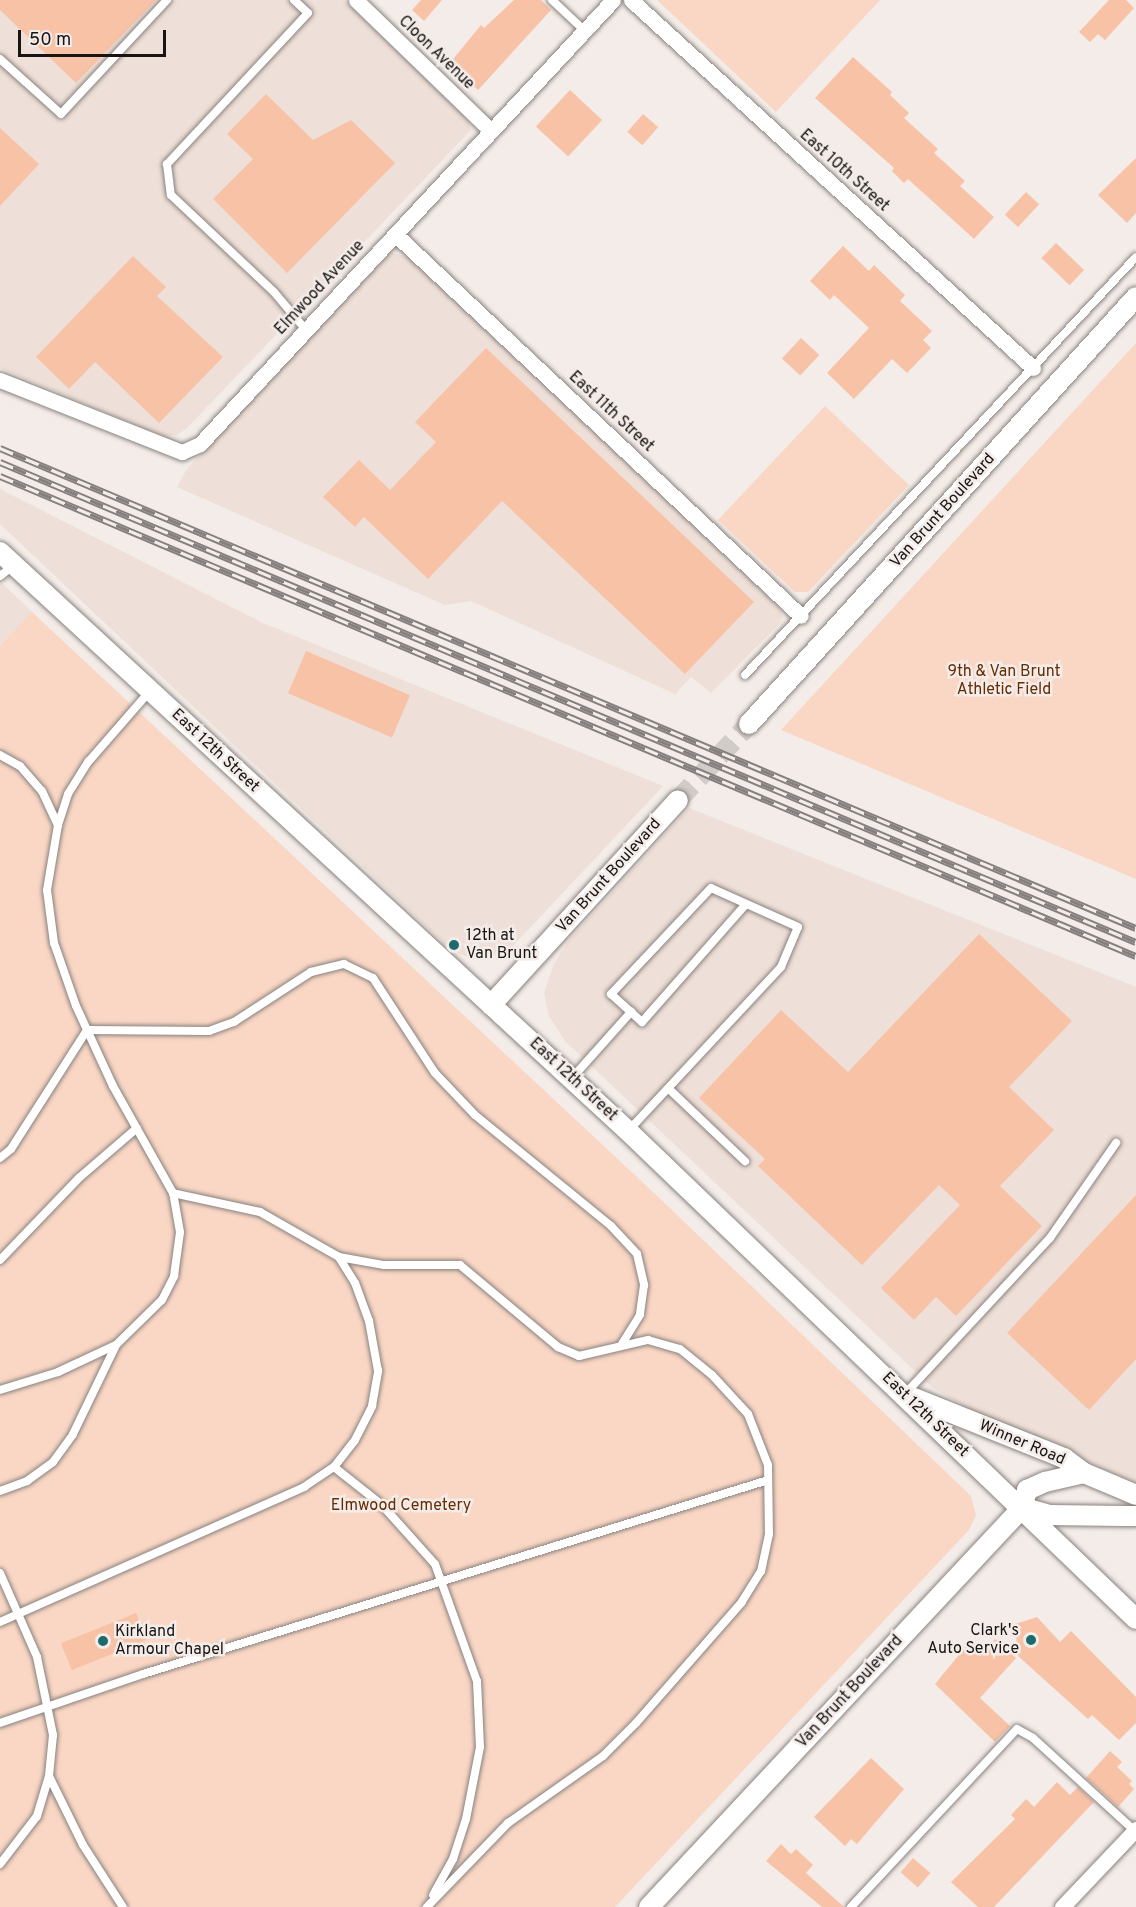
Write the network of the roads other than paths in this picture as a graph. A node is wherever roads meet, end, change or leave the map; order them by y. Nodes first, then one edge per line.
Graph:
1 (167, 0) edge
2 (294, 0) edge
3 (356, 0) edge
4 (552, 0) edge
5 (613, 0) edge
6 (630, 0) edge
7 (585, 31) junction
8 (0, 59) edge
9 (491, 131) junction
10 (395, 234) junction
11 (1136, 256) edge
12 (1136, 297) edge
13 (306, 330) junction
14 (1033, 368) junction
15 (0, 380) edge
16 (5, 564) edge
17 (801, 615) junction
18 (745, 675) dead end
19 (150, 691) junction
20 (749, 724) tunnel mouth
21 (0, 755) edge
22 (678, 800) tunnel mouth
23 (58, 825) junction
24 (746, 904) junction
25 (491, 1005) junction
26 (631, 1012) junction
27 (87, 1030) junction
28 (571, 1079) junction
29 (669, 1089) junction
30 (137, 1128) junction
31 (628, 1131) junction
32 (1116, 1143) dead end
33 (0, 1158) edge
34 (745, 1161) dead end
35 (173, 1193) junction
36 (13, 1245) junction
37 (0, 1249) edge
38 (339, 1257) junction
39 (0, 1260) edge
40 (116, 1345) junction
41 (621, 1346) junction
42 (0, 1390) edge
43 (904, 1394) junction
44 (334, 1467) junction
45 (1084, 1473) junction
46 (768, 1480) junction
47 (0, 1491) edge
48 (1136, 1495) edge
49 (1022, 1508) junction
50 (1136, 1516) edge
51 (0, 1573) edge
52 (441, 1580) junction
53 (19, 1613) junction
54 (1136, 1619) edge
55 (0, 1622) edge
56 (49, 1706) junction
57 (0, 1723) edge
58 (49, 1776) junction
59 (1135, 1831) edge
60 (0, 1864) edge
61 (427, 1906) edge
62 (123, 1907) edge
63 (649, 1907) edge
64 (851, 1907) edge
65 (1062, 1907) edge

1 - 8 lane
2 - 13 lane
3 - 9 street, Cloon Avenue
4 - 7 lane
5 - 7 street, Elmwood Avenue
6 - 14 street, East 10th Street
7 - 9 street, Elmwood Avenue
9 - 10 street, Elmwood Avenue
10 - 13 street, Elmwood Avenue
10 - 17 street, East 11th Street
11 - 14 lane
12 - 20 street, Van Brunt Boulevard
13 - 15 street, Elmwood Avenue
14 - 17 lane
16 - 19 street, East 12th Street
17 - 18 lane
19 - 23 lane
19 - 25 street, East 12th Street
21 - 23 lane
22 - 25 street, Van Brunt Boulevard
23 - 27 lane
24 - 26 lane
24 - 26 lane
24 - 29 lane
25 - 28 street, East 12th Street
26 - 28 lane
27 - 30 lane
27 - 33 lane
27 - 41 lane
28 - 31 street, East 12th Street
29 - 31 lane
29 - 34 lane
30 - 35 lane
30 - 36 lane
31 - 43 street, East 12th Street
32 - 43 lane
35 - 38 lane
35 - 40 lane
36 - 37 lane
36 - 39 lane
38 - 41 lane
38 - 44 lane
40 - 42 lane
40 - 47 lane
41 - 46 lane
43 - 45 street, Winner Road
43 - 49 street, East 12th Street
44 - 52 lane
44 - 53 lane
45 - 48 street, Winner Road
45 - 49 street, Van Brunt Boulevard
46 - 52 lane
46 - 61 lane
49 - 50 street
49 - 54 street, East 12th Street
49 - 63 street, Van Brunt Boulevard
51 - 53 lane
52 - 56 lane
52 - 61 lane
53 - 55 lane
53 - 56 lane
56 - 57 lane
56 - 58 lane
58 - 60 lane
58 - 62 lane
59 - 64 lane
59 - 65 street

